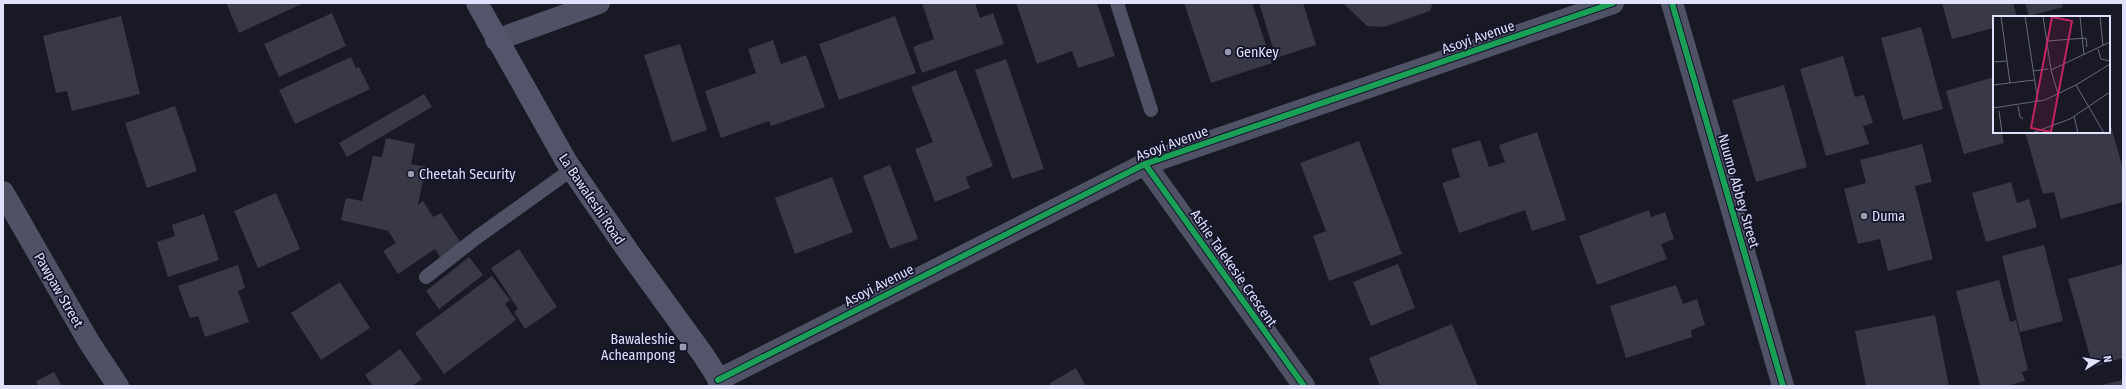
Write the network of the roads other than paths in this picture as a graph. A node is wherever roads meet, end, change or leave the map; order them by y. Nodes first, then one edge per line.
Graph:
1 (476, 3) edge
2 (599, 3) edge
3 (1117, 3) edge
4 (1613, 3) edge
5 (1672, 3) edge
6 (496, 40) junction
7 (1150, 110) dead end
8 (1146, 164) junction
9 (571, 170) junction
10 (3, 192) edge
11 (426, 277) dead end
12 (721, 383) edge
13 (118, 386) edge
14 (1304, 386) edge
15 (1783, 386) edge

1 - 6 main road, La Bawaleshi Road
2 - 6 street
3 - 7 lane
4 - 8 street, Asoyi Avenue
5 - 15 street, Nuumo Abbey Street
6 - 9 main road, La Bawaleshi Road
8 - 12 street, Asoyi Avenue
8 - 14 street, Ashie Talekesie Crescent
9 - 11 lane
9 - 12 main road, La Bawaleshi Road
10 - 13 street, Pawpaw Street

